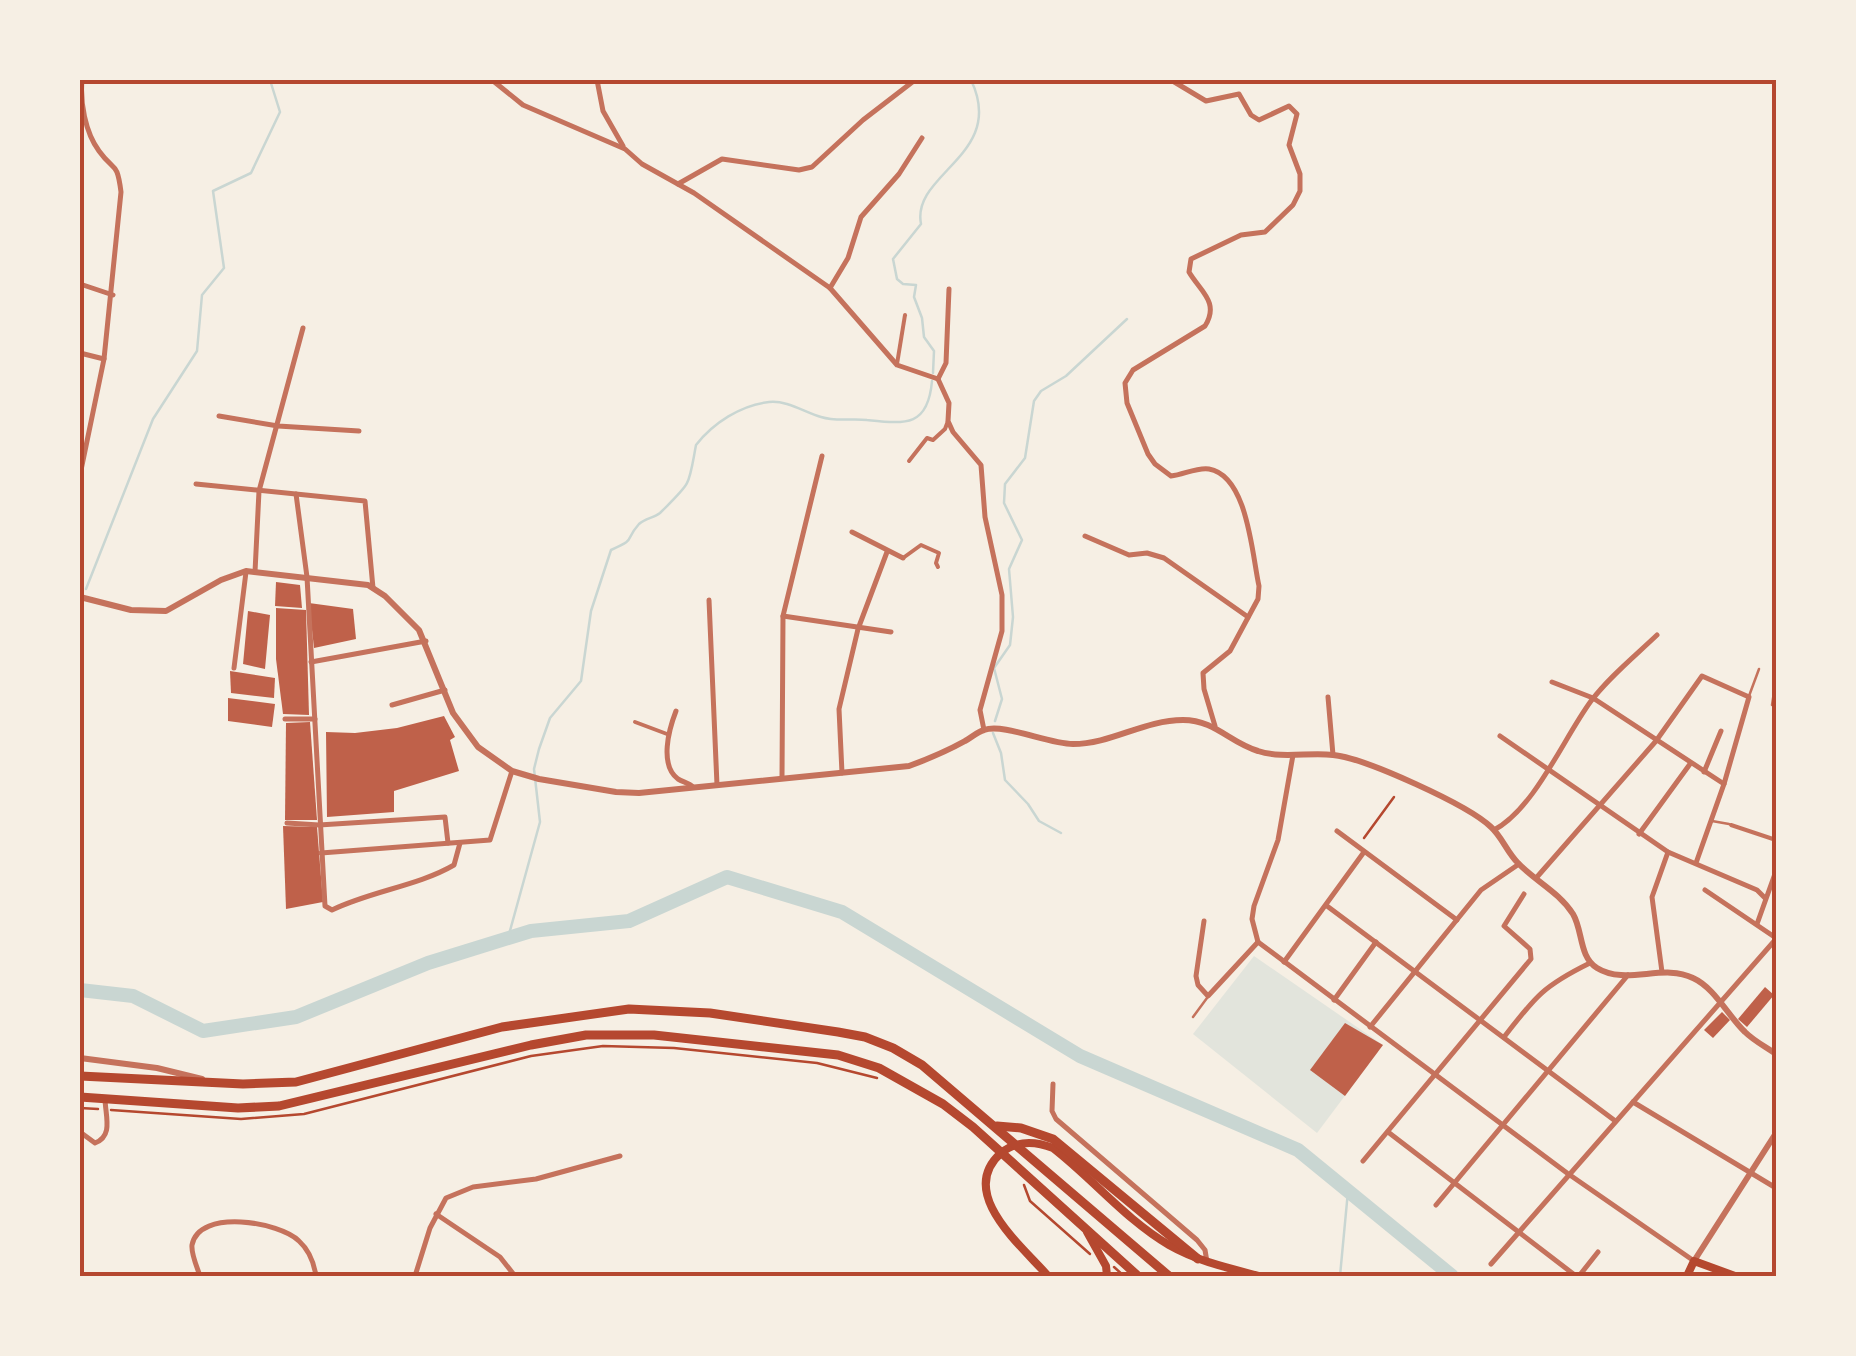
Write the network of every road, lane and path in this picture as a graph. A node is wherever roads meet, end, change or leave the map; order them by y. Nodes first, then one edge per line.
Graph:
1 (82, 80) edge
2 (492, 80) edge
3 (597, 80) edge
4 (915, 80) edge
5 (1171, 80) edge
6 (922, 138) dead end
7 (624, 149) junction
8 (678, 184) junction
9 (80, 284) edge
10 (830, 288) junction
11 (949, 289) dead end
12 (113, 294) junction
13 (905, 315) dead end
14 (303, 328) dead end
15 (80, 353) edge
16 (104, 359) junction
17 (897, 365) junction
18 (938, 379) junction
19 (219, 416) dead end
20 (948, 421) junction
21 (278, 426) junction
22 (359, 431) dead end
23 (822, 456) dead end
24 (909, 461) dead end
25 (80, 475) edge
26 (196, 484) dead end
27 (259, 491) junction
28 (296, 494) junction
29 (852, 532) dead end
30 (1085, 536) dead end
31 (887, 552) junction
32 (903, 558) joint
33 (938, 568) dead end
34 (250, 571) junction
35 (306, 577) junction
36 (373, 588) junction
37 (80, 597) edge
38 (709, 600) dead end
39 (783, 616) junction
40 (1248, 616) junction
41 (858, 629) junction
42 (892, 632) dead end
43 (1657, 635) dead end
44 (426, 641) junction
45 (312, 662) junction
46 (234, 668) dead end
47 (1759, 669) dead end
48 (1776, 679) edge
49 (1552, 682) dead end
50 (444, 690) junction
51 (1328, 696) dead end
52 (1749, 697) junction
53 (1594, 698) junction
54 (392, 705) dead end
55 (1776, 706) edge
56 (676, 711) dead end
57 (285, 719) dead end
58 (316, 719) junction
59 (635, 722) dead end
60 (1215, 726) junction
61 (984, 730) junction
62 (1721, 732) dead end
63 (667, 734) junction
64 (1500, 736) dead end
65 (1656, 741) junction
66 (1293, 755) junction
67 (1334, 755) junction
68 (1690, 764) junction
69 (1546, 769) junction
70 (512, 771) junction
71 (1704, 772) junction
72 (842, 773) junction
73 (782, 778) junction
74 (1724, 784) junction
75 (717, 785) junction
76 (693, 787) junction
77 (1394, 797) dead end
78 (1598, 804) junction
79 (1712, 821) junction
80 (287, 823) dead end
81 (1730, 824) joint
82 (319, 826) junction
83 (1494, 830) junction
84 (1337, 831) dead end
85 (1639, 834) junction
86 (1364, 838) dead end
87 (1776, 840) edge
88 (448, 843) junction
89 (460, 843) junction
90 (1364, 851) junction
91 (1668, 852) junction
92 (322, 853) junction
93 (1519, 864) junction
94 (1696, 864) junction
95 (1776, 872) edge
96 (1536, 877) junction
97 (1705, 890) dead end
98 (1524, 894) dead end
99 (1764, 898) junction
100 (1326, 906) junction
101 (1457, 920) junction
102 (1204, 921) dead end
103 (1757, 924) junction
104 (1776, 938) edge
105 (1258, 942) junction
106 (1376, 942) junction
107 (1284, 962) junction
108 (1590, 962) junction
109 (1416, 971) junction
110 (1662, 972) junction
111 (1628, 975) junction
112 (1208, 996) junction
113 (1334, 1001) junction
114 (1720, 1004) junction
115 (1193, 1017) dead end
116 (1482, 1019) junction
117 (1369, 1028) junction
118 (1504, 1037) junction
119 (1776, 1054) edge
120 (80, 1058) edge
121 (1548, 1071) junction
122 (1434, 1075) junction
123 (80, 1076) edge
124 (209, 1082) junction
125 (889, 1082) dead end
126 (1053, 1084) dead end
127 (80, 1097) edge
128 (1632, 1101) junction
129 (105, 1104) junction
130 (80, 1108) edge
131 (1614, 1120) junction
132 (1503, 1125) junction
133 (997, 1126) junction
134 (1388, 1131) junction
135 (80, 1132) edge
136 (1776, 1133) edge
137 (620, 1156) dead end
138 (1363, 1161) dead end
139 (1752, 1172) junction
140 (1567, 1173) junction
141 (1456, 1181) junction
142 (1022, 1183) dead end
143 (1776, 1188) edge
144 (1436, 1205) dead end
145 (436, 1214) junction
146 (1085, 1228) junction
147 (1520, 1230) junction
148 (1598, 1252) dead end
149 (1203, 1260) junction
150 (1694, 1261) junction
151 (1104, 1262) junction
152 (1490, 1264) dead end
153 (200, 1276) edge
154 (316, 1276) edge
155 (415, 1276) edge
156 (515, 1276) edge
157 (1048, 1276) edge
158 (1107, 1276) edge
159 (1124, 1276) edge
160 (1138, 1276) edge
161 (1169, 1276) edge
162 (1259, 1276) edge
163 (1578, 1276) edge
164 (1687, 1276) edge
165 (1735, 1276) edge

1 - 12 street
2 - 7 street
3 - 7 street
4 - 8 street
5 - 40 street
6 - 10 street
7 - 8 street
8 - 10 street
9 - 12 street
10 - 17 street
11 - 18 street
12 - 16 street
13 - 17 street
14 - 21 street
15 - 16 street
16 - 25 street
17 - 18 street
18 - 20 street
19 - 21 street
20 - 24 street
20 - 61 street
21 - 22 street
21 - 27 street
23 - 39 street
26 - 27 street
27 - 28 street
27 - 34 street
28 - 35 street
28 - 36 street
29 - 31 street
30 - 40 street
31 - 32 street
31 - 41 street
32 - 33 street
34 - 35 street
34 - 37 street
34 - 46 street
35 - 36 street
35 - 45 street
36 - 44 street
38 - 75 street
39 - 41 street
39 - 73 street
40 - 60 street
41 - 42 street
41 - 72 street
43 - 53 street
44 - 45 street
44 - 50 street
45 - 58 street
47 - 52 lane
48 - 55 lane
49 - 53 street
50 - 54 street
50 - 70 street
51 - 67 street
52 - 65 street
52 - 74 street
53 - 65 street
53 - 69 street
56 - 63 street
57 - 58 street
58 - 82 street
59 - 63 street
60 - 61 street
60 - 66 street
61 - 72 street
62 - 71 street
63 - 76 street
64 - 69 street
65 - 68 street
65 - 78 street
66 - 67 street
66 - 105 street
67 - 83 street
68 - 71 street
68 - 85 street
69 - 78 street
69 - 83 street
70 - 76 street
70 - 89 street
71 - 74 street
72 - 73 street
73 - 75 street
74 - 79 street
75 - 76 street
77 - 86 path
78 - 85 street
78 - 96 street
79 - 81 lane
79 - 94 street
80 - 82 street
81 - 87 street
82 - 88 street
82 - 92 street
83 - 93 street
84 - 90 street
85 - 91 street
88 - 89 street
88 - 92 street
89 - 92 street
90 - 100 street
90 - 101 street
91 - 94 street
91 - 110 street
93 - 96 street
93 - 101 street
94 - 99 street
95 - 99 street
96 - 108 street
97 - 103 street
98 - 116 street
99 - 103 street
100 - 106 street
100 - 107 street
101 - 109 street
102 - 112 street
103 - 104 street
104 - 114 street
105 - 107 street
105 - 112 street
106 - 109 street
106 - 113 street
107 - 113 street
108 - 111 street
108 - 118 street
109 - 116 street
109 - 117 street
110 - 111 street
110 - 114 street
111 - 121 street
112 - 115 lane
113 - 117 street
114 - 119 street
114 - 128 street
116 - 118 street
116 - 122 street
117 - 122 street
118 - 121 street
120 - 124 street
121 - 131 street
121 - 132 street
122 - 132 street
122 - 134 street
123 - 124 highway
124 - 133 highway
125 - 129 path
126 - 149 street
127 - 129 highway
128 - 131 street
128 - 139 street
129 - 130 path
129 - 135 street
129 - 146 highway
131 - 140 street
132 - 140 street
132 - 141 street
133 - 149 highway
133 - 161 highway
134 - 138 street
134 - 141 street
136 - 139 street
137 - 145 street
139 - 143 street
139 - 150 street
140 - 147 street
140 - 150 street
141 - 144 street
141 - 147 street
142 - 151 path
145 - 155 street
145 - 156 street
146 - 151 main road
146 - 160 highway
147 - 152 street
147 - 163 street
148 - 163 street
149 - 157 main road
149 - 162 main road
150 - 164 main road
150 - 165 main road
151 - 158 main road
151 - 159 path
153 - 154 street

